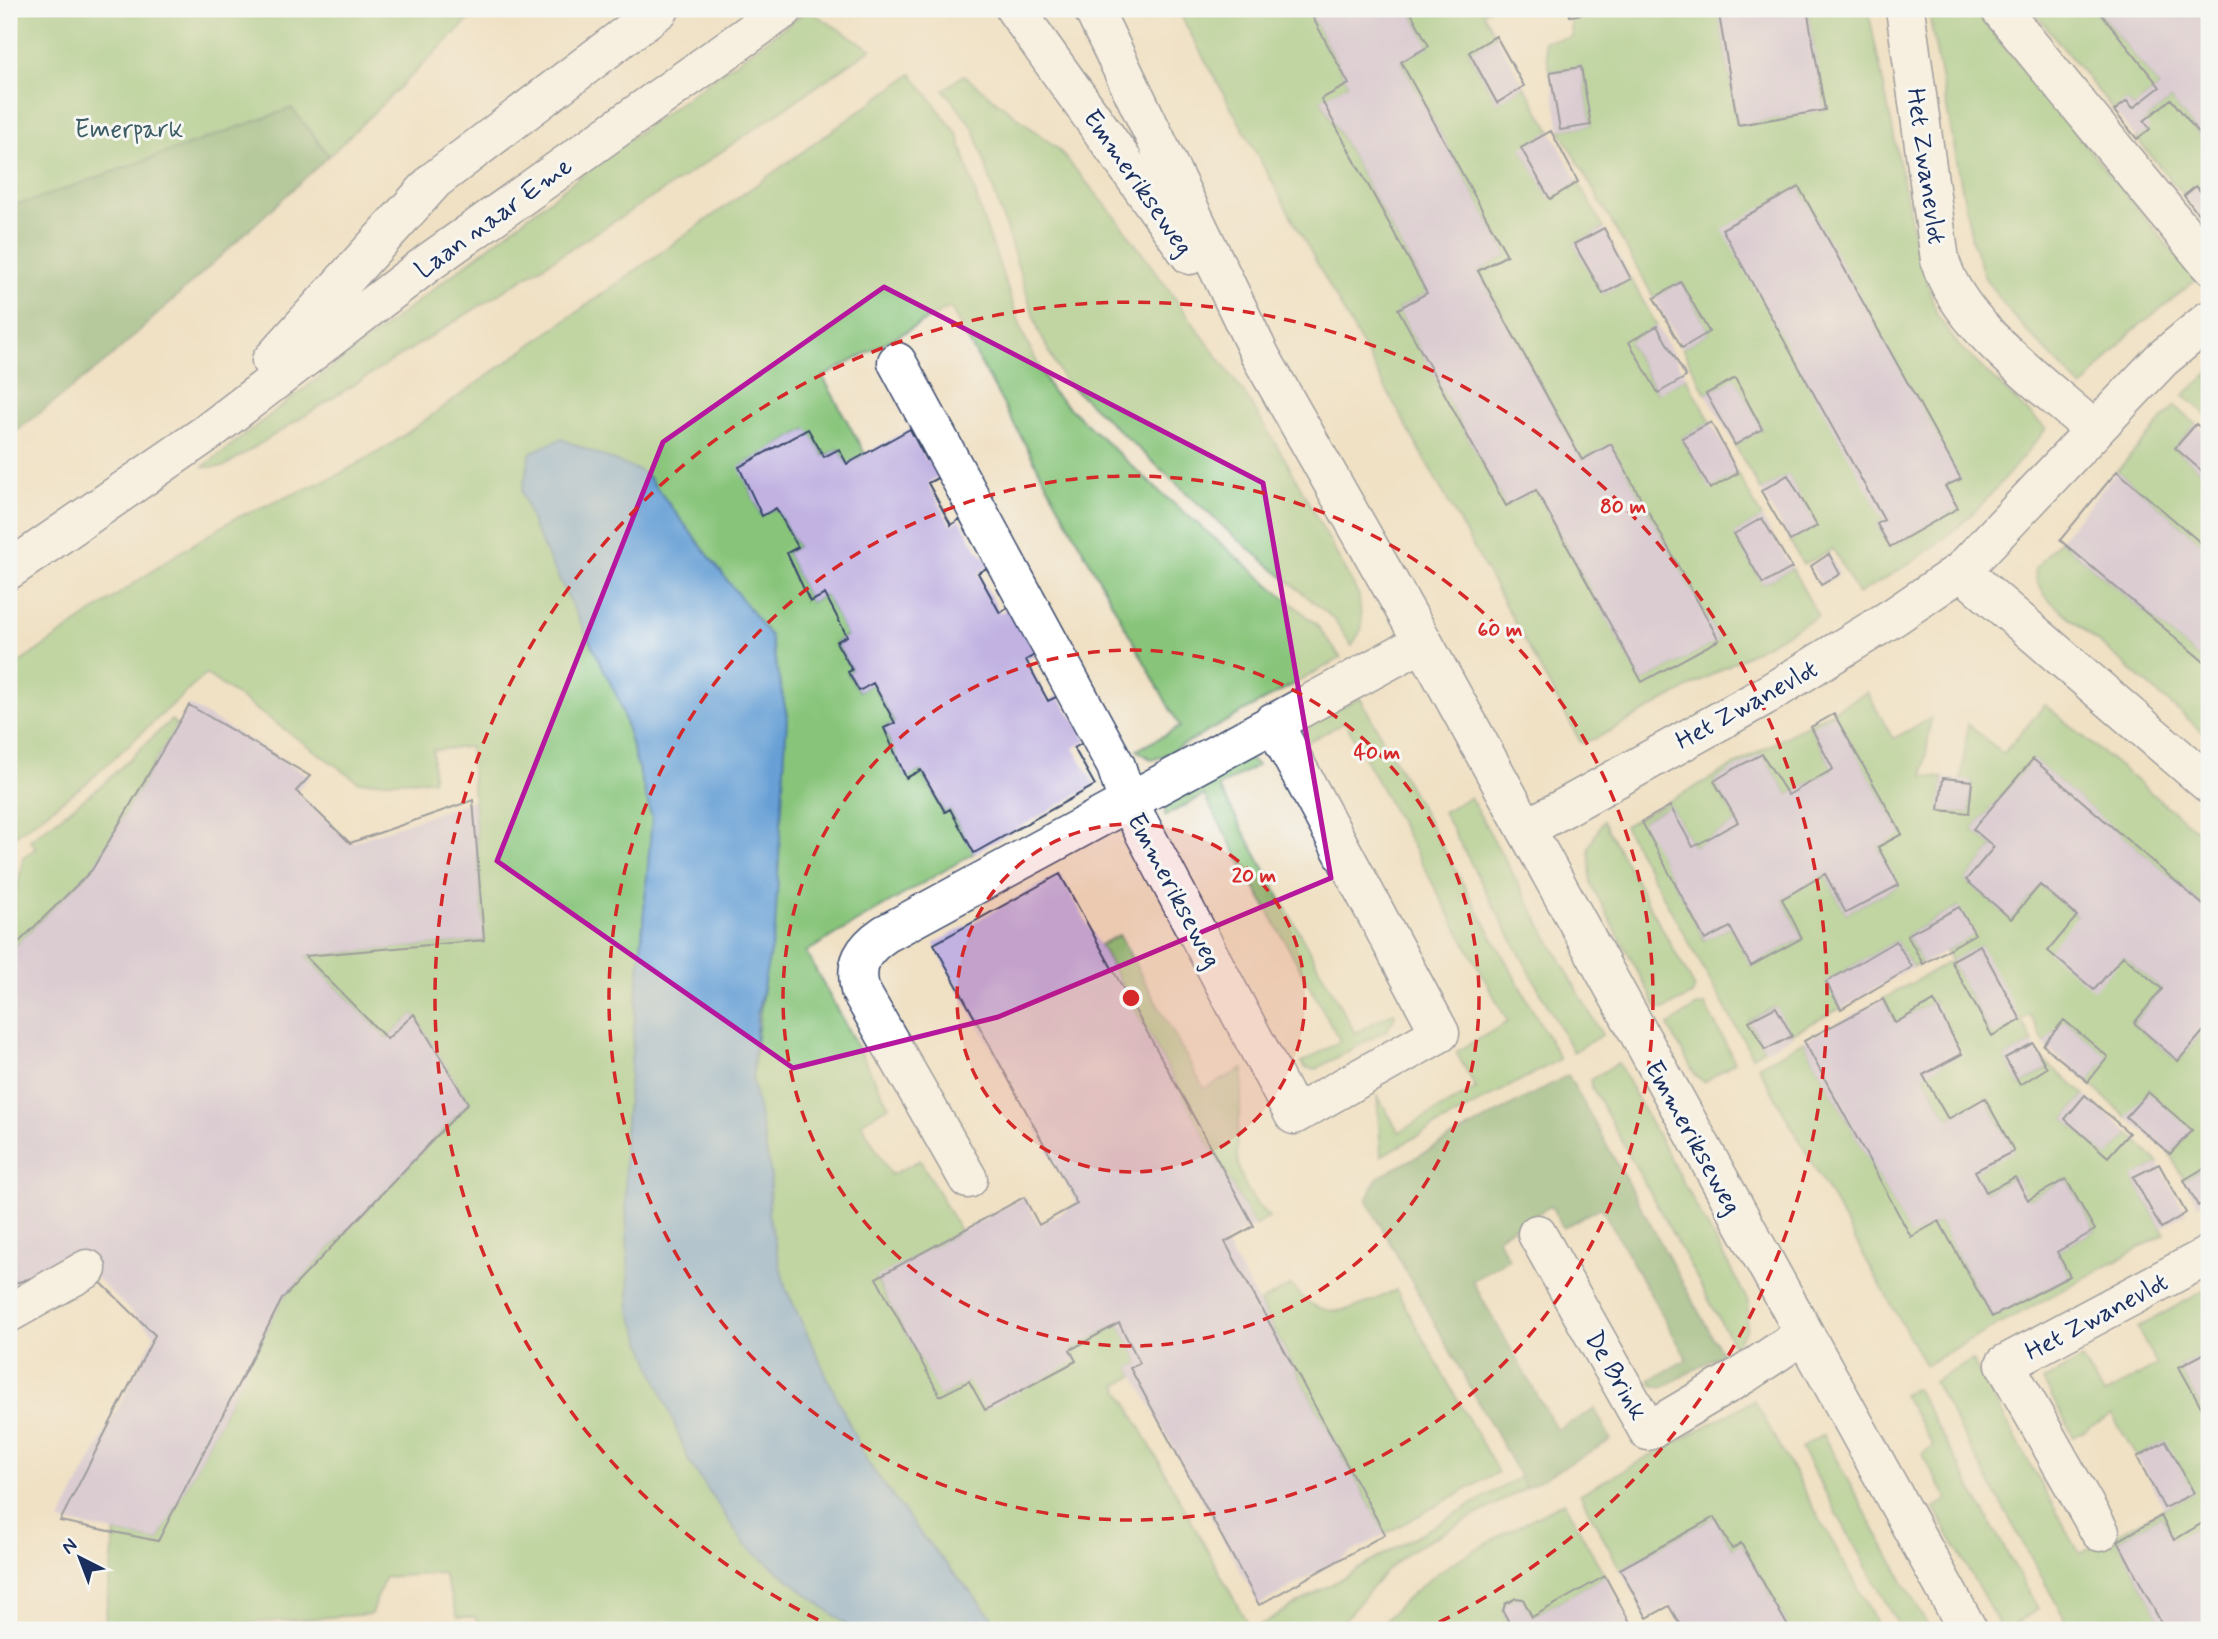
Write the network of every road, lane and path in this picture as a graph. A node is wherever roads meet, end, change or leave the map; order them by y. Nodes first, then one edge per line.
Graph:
1 (660, 9) edge
2 (784, 9) edge
3 (1015, 9) edge
4 (1093, 9) edge
5 (1905, 9) edge
6 (2000, 9) edge
7 (2209, 264) edge
8 (2209, 320) edge
9 (1261, 357) junction
10 (897, 362) dead end
11 (2094, 430) junction
12 (206, 433) junction
13 (9, 570) edge
14 (1961, 571) junction
15 (1423, 642) junction
16 (1273, 722) junction
17 (2209, 784) edge
18 (1127, 800) junction
19 (1526, 829) junction
20 (968, 1179) dead end
21 (1537, 1234) dead end
22 (2209, 1255) edge
23 (87, 1269) dead end
24 (9, 1313) edge
25 (1803, 1335) junction
26 (2100, 1532) dead end
27 (1968, 1630) edge

1 - 12 street, Laan naar Eme
2 - 12 street, Laan naar Eme
3 - 9 street, Emmerikseweg
4 - 9 street, Emmerikseweg
5 - 11 street, Het Zwanevlot
6 - 7 street
8 - 11 street, Het Zwanevlot
9 - 15 street, Emmerikseweg
10 - 18 street, Emmerikseweg
11 - 14 street, Het Zwanevlot
12 - 13 street, Laan naar Eme
14 - 17 street
14 - 19 street, Het Zwanevlot
15 - 16 street, Emmerikseweg
15 - 19 street, Emmerikseweg
16 - 18 street, Emmerikseweg
16 - 18 street, Emmerikseweg
18 - 20 street, Emmerikseweg
19 - 25 street, Emmerikseweg
21 - 25 street, De Brink
22 - 26 street, Het Zwanevlot
23 - 24 street
25 - 27 street, Emmerikseweg

